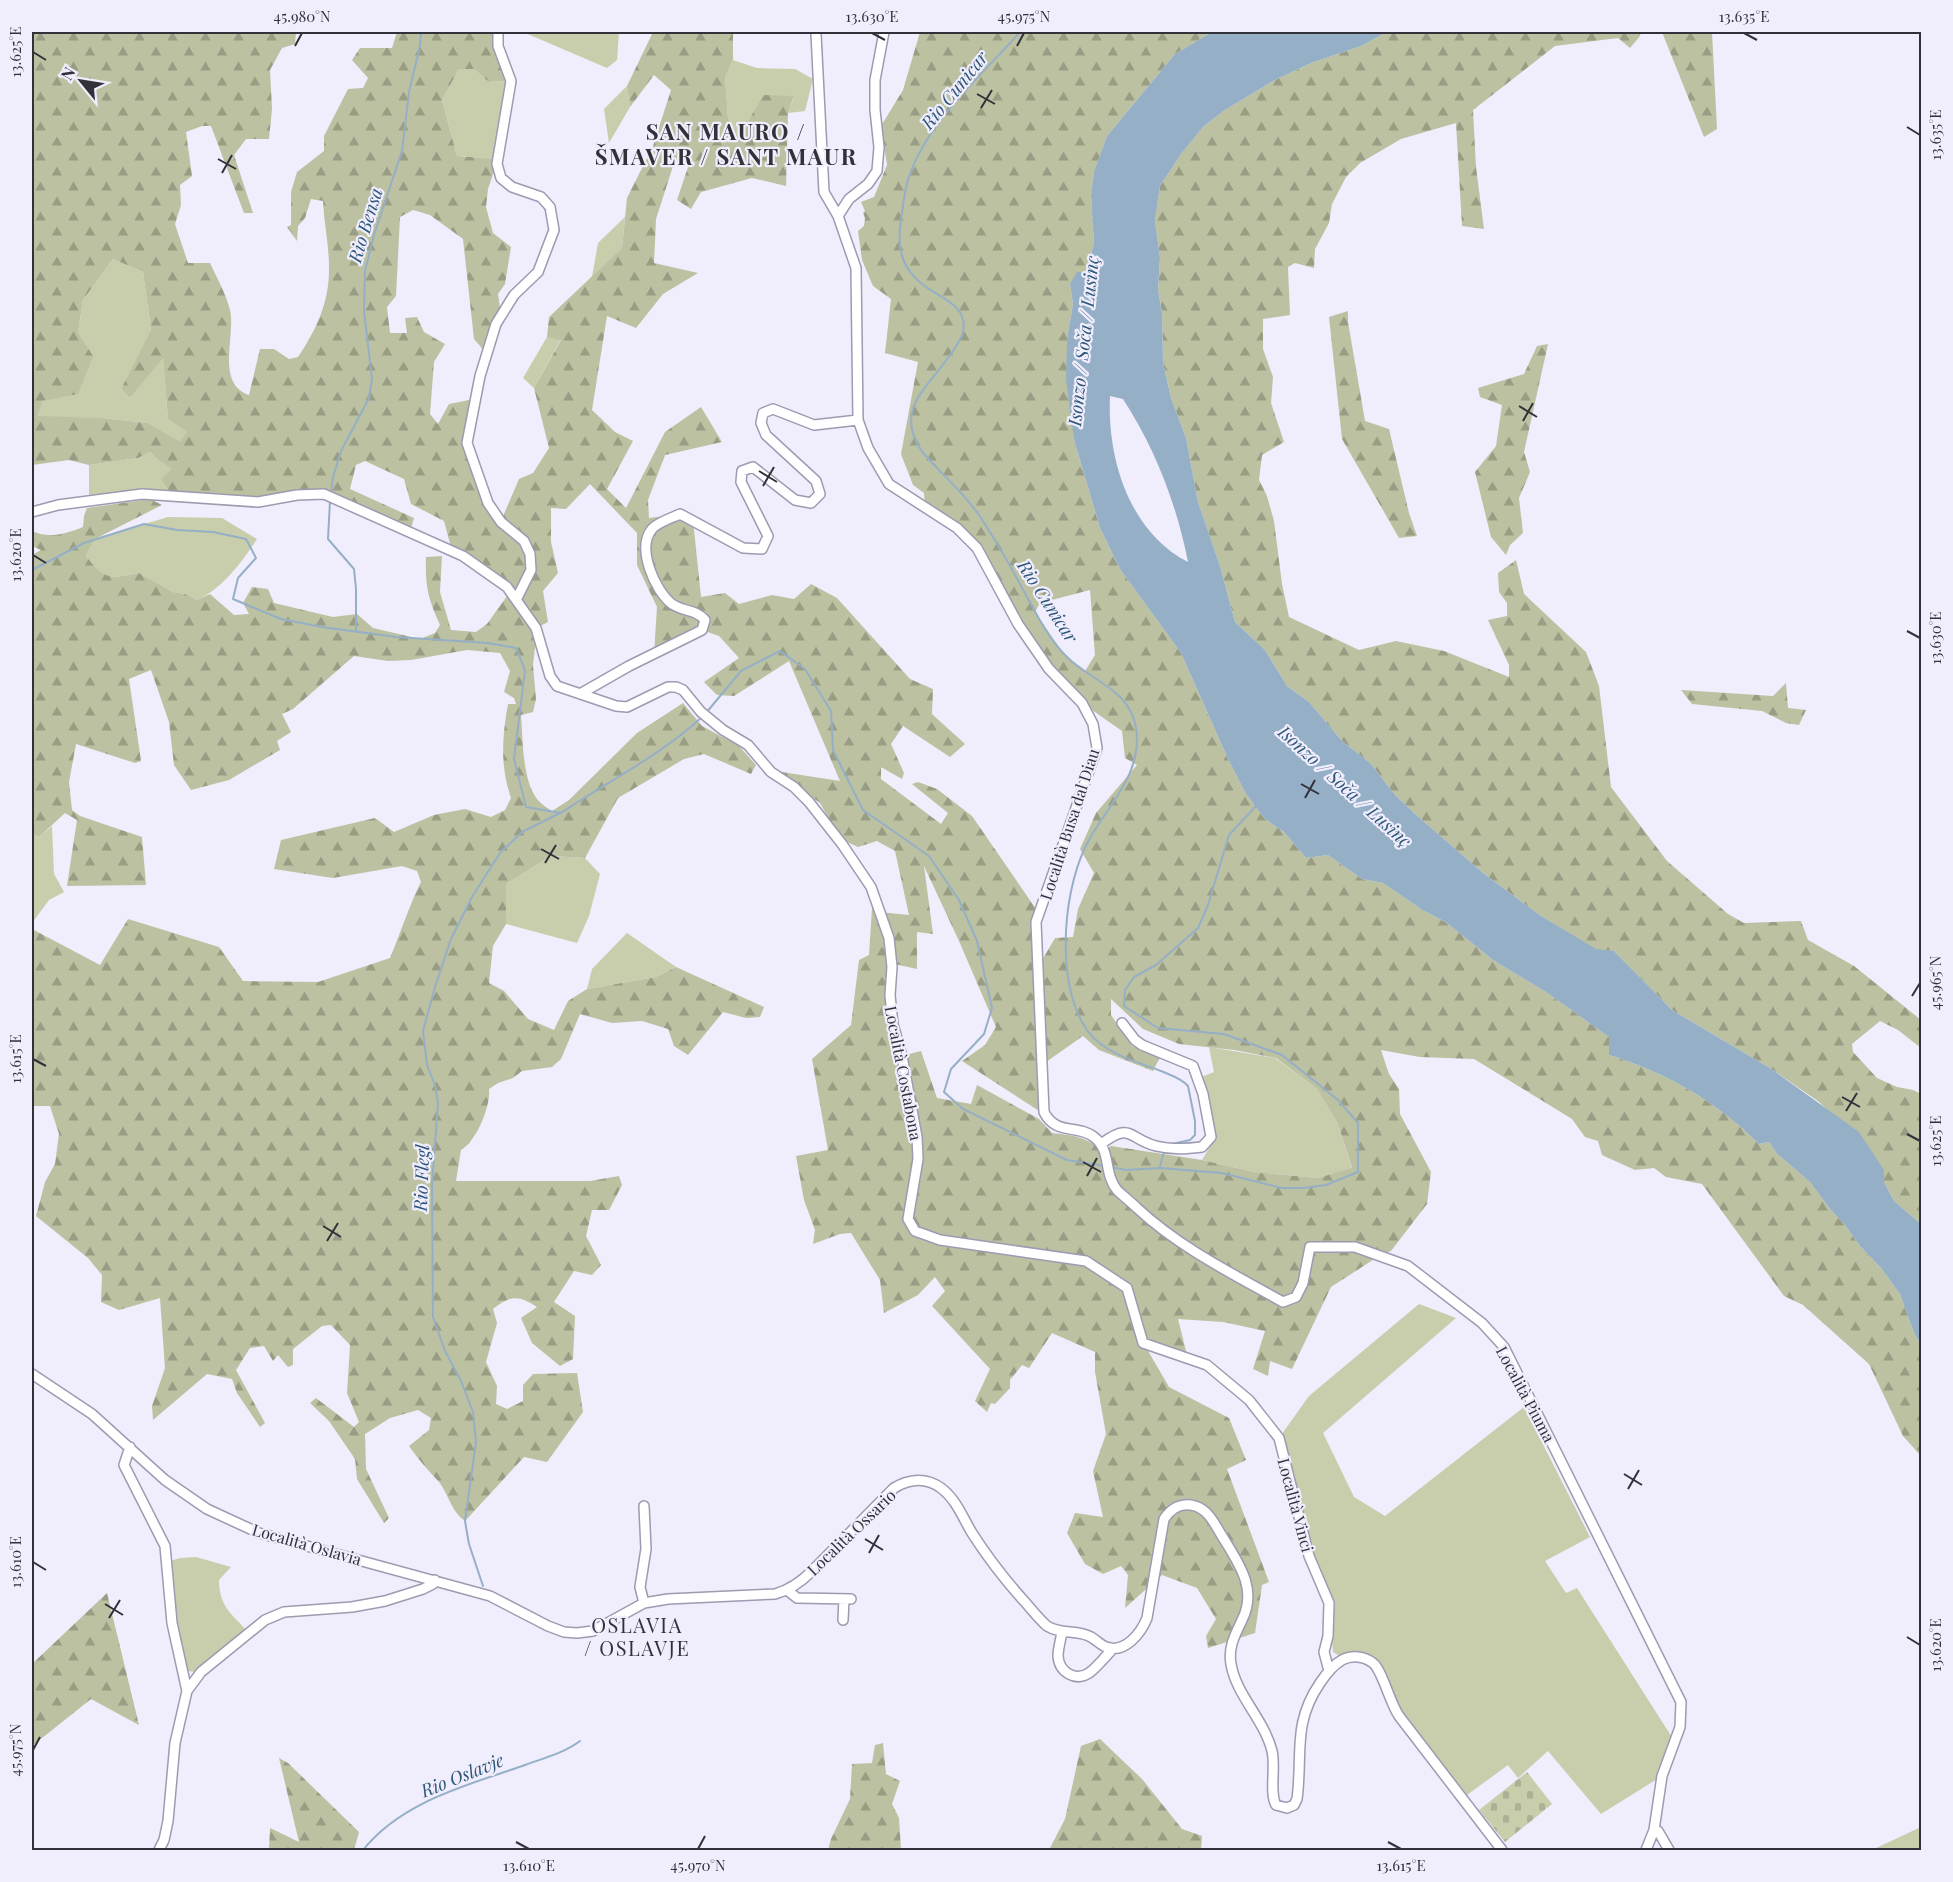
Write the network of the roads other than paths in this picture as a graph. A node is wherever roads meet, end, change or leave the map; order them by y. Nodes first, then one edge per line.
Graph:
1 (498, 32) edge
2 (884, 32) edge
3 (816, 34) dead end
4 (838, 216) junction
5 (858, 420) junction
6 (32, 512) edge
7 (517, 598) junction
8 (580, 694) junction
9 (1122, 1023) dead end
10 (1101, 1144) junction
11 (1208, 1365) joint
12 (32, 1374) edge
13 (130, 1447) junction
14 (644, 1506) dead end
15 (435, 1580) junction
16 (787, 1590) junction
17 (644, 1603) junction
18 (843, 1620) dead end
19 (1062, 1632) junction
20 (1111, 1648) junction
21 (183, 1671) junction
22 (1329, 1671) junction
23 (201, 1672) junction
24 (187, 1691) junction
25 (1654, 1830) junction
26 (159, 1851) edge
27 (1502, 1851) edge
28 (1646, 1851) edge
29 (1669, 1851) edge

1 - 7 street
2 - 4 street
3 - 4 street, Località Busa dal Diau
4 - 5 street, Località Busa dal Diau
5 - 8 street
5 - 10 street, Località Busa dal Diau
6 - 7 street
7 - 8 street
8 - 11 street, Località Costabona
9 - 10 street
10 - 25 street, Località Piuma
11 - 22 street, Località Vinci
12 - 13 street, Località Oslavia
13 - 15 street, Località Oslavia
13 - 21 street
14 - 17 street
15 - 17 street, Località Oslavia
15 - 23 street
16 - 17 street, Località Ossario
16 - 18 street, Località Ossario
16 - 19 street, Località Ossario
19 - 20 street, Località Ossario
19 - 20 street
20 - 22 street
21 - 23 street
21 - 24 street
22 - 27 street
23 - 24 street
24 - 26 street
25 - 28 street, Località Piuma
25 - 29 street

